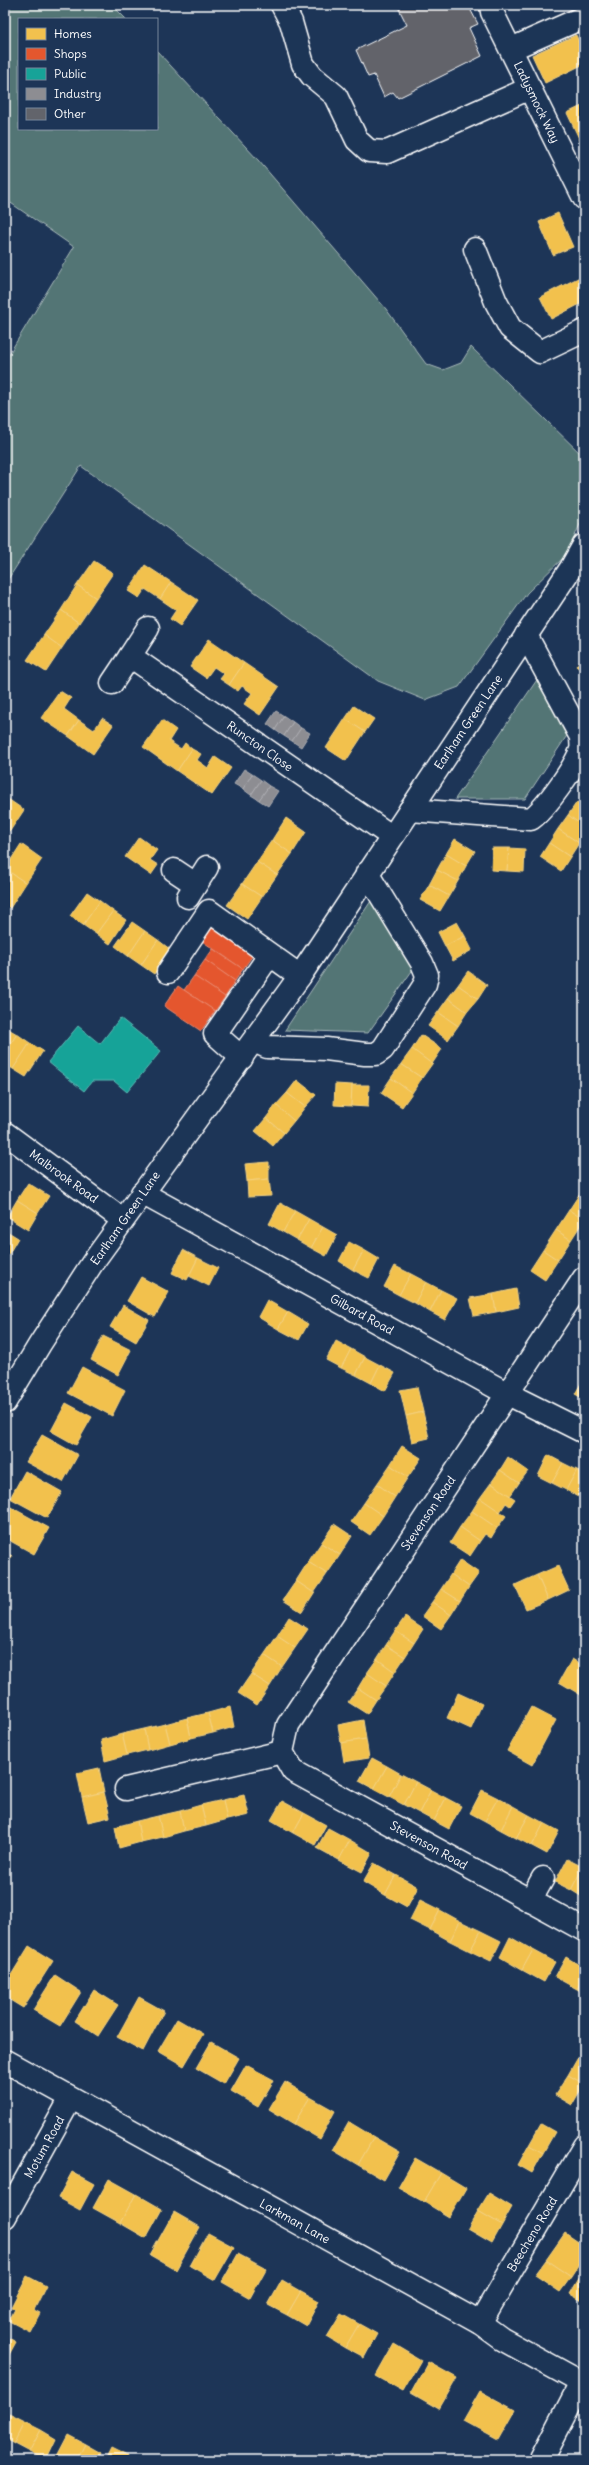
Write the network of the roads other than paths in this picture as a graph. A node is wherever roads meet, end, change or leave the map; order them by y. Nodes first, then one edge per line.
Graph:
1 (282, 5) edge
2 (491, 5) edge
3 (584, 17) edge
4 (511, 49) junction
5 (530, 88) junction
6 (584, 198) edge
7 (475, 249) dead end
8 (584, 331) edge
9 (584, 545) edge
10 (578, 560) edge
11 (148, 628) dead end
12 (526, 635) junction
13 (130, 656) junction
14 (112, 683) dead end
15 (410, 810) junction
16 (391, 836) junction
17 (174, 870) dead end
18 (367, 873) junction
19 (197, 882) dead end
20 (273, 957) junction
21 (168, 972) dead end
22 (300, 976) junction
23 (248, 1049) junction
24 (5, 1133) edge
25 (142, 1193) junction
26 (123, 1220) junction
27 (584, 1278) edge
28 (508, 1394) junction
29 (5, 1402) edge
30 (584, 1432) edge
31 (282, 1752) junction
32 (126, 1789) dead end
33 (543, 1878) dead end
34 (530, 1901) junction
35 (584, 1930) edge
36 (5, 2061) edge
37 (71, 2098) junction
38 (584, 2146) edge
39 (5, 2217) edge
40 (480, 2323) junction
41 (583, 2384) edge
42 (541, 2460) edge

1 - 5 street
2 - 4 street, Ladysmock Way
3 - 4 street
4 - 5 street, Ladysmock Way
5 - 6 street, Ladysmock Way
7 - 8 street
9 - 10 street, Earlham Green Lane
10 - 12 street, Earlham Green Lane
11 - 13 street
12 - 15 street, Earlham Green Lane
12 - 15 street
13 - 14 street
13 - 16 street, Runcton Close
15 - 16 street, Earlham Green Lane
16 - 18 street, Earlham Green Lane
17 - 19 street
18 - 22 street, Earlham Green Lane
18 - 23 street
20 - 21 street
20 - 22 street
20 - 23 street
22 - 23 street, Earlham Green Lane
23 - 25 street, Earlham Green Lane
24 - 26 street, Malbrook Road
25 - 26 street, Earlham Green Lane
25 - 28 street, Gilbard Road
26 - 29 street, Earlham Green Lane
27 - 28 street, Stevenson Road
28 - 30 street, Gilbard Road
28 - 31 street, Stevenson Road
31 - 32 street
31 - 34 street, Stevenson Road
33 - 34 street
34 - 35 street, Stevenson Road
36 - 37 street, Larkman Lane
37 - 39 street, Motum Road
37 - 40 street, Larkman Lane
38 - 40 street, Beecheno Road
40 - 41 street, Larkman Lane
41 - 42 street

